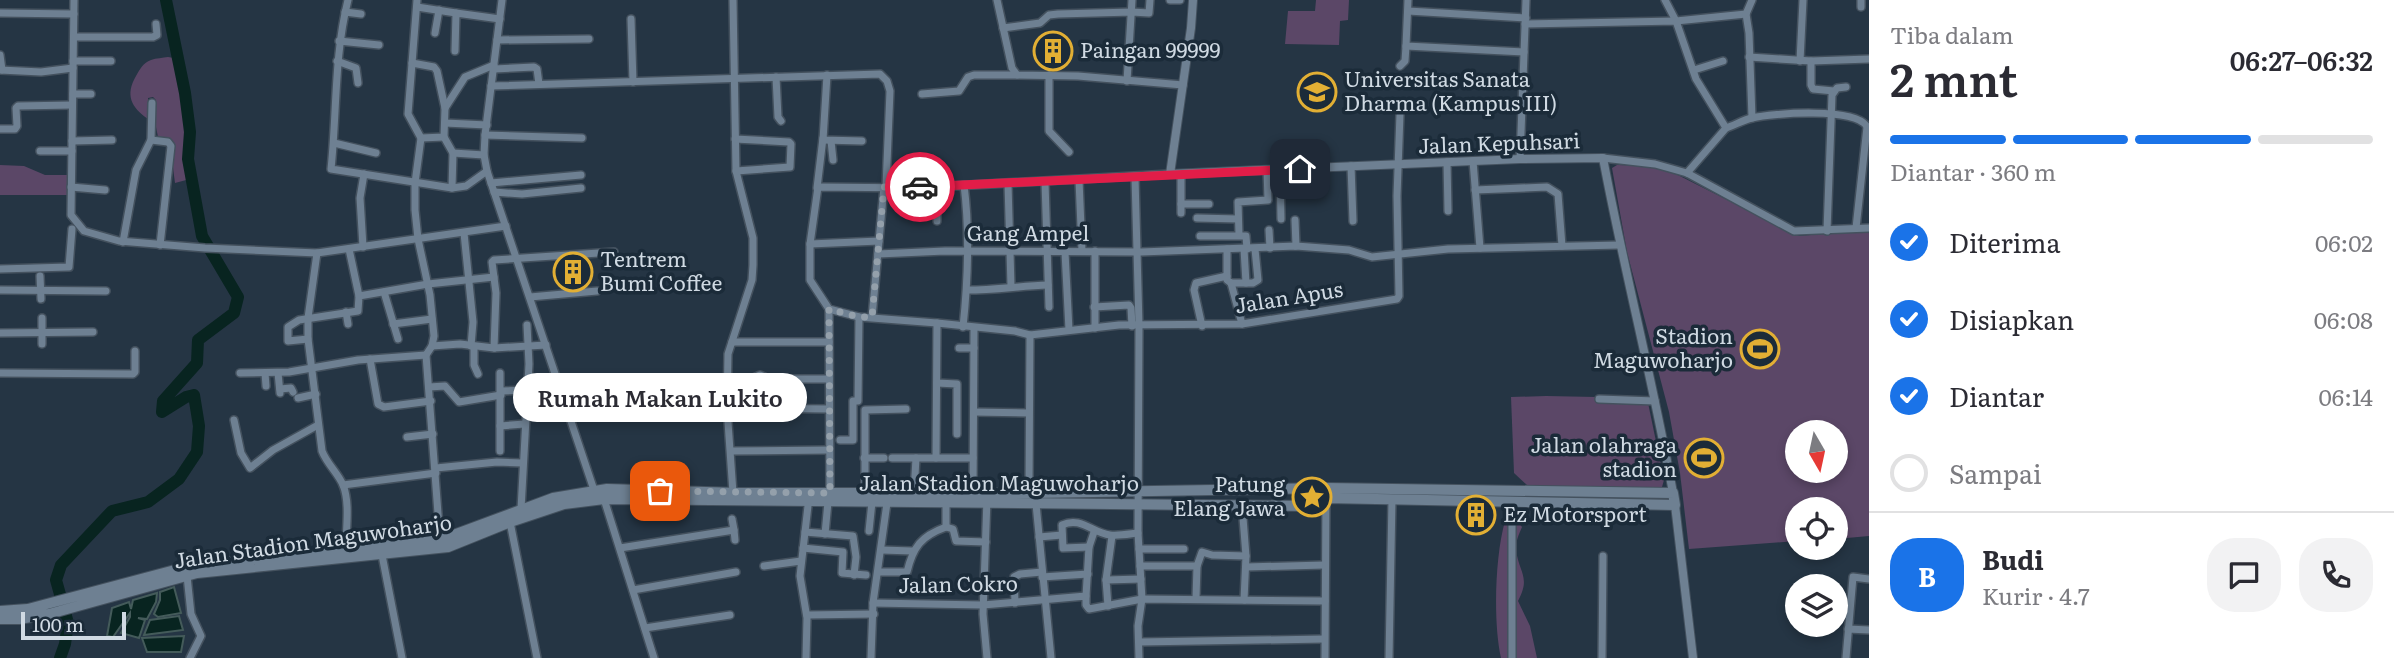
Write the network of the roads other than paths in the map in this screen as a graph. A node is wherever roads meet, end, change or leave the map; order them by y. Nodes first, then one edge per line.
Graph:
1 (74, 0) edge
2 (348, 0) edge
3 (502, 0) edge
4 (733, 0) edge
5 (997, 0) edge
6 (1132, 0) edge
7 (1150, 0) edge
8 (1170, 0) edge
9 (1180, 0) edge
10 (1192, 0) edge
11 (1408, 0) edge
12 (1527, 0) edge
13 (1665, 0) edge
14 (1752, 0) edge
15 (1803, 0) edge
16 (417, 3) edge
17 (439, 10) junction
18 (1408, 11) junction
19 (345, 12) junction
20 (1132, 12) junction
21 (0, 13) edge
22 (361, 13) dead end
23 (456, 13) junction
24 (1746, 13) junction
25 (74, 14) junction
26 (500, 19) junction
27 (631, 19) dead end
28 (1526, 21) junction
29 (1676, 21) junction
30 (156, 24) dead end
31 (1003, 28) junction
32 (435, 33) dead end
33 (74, 37) junction
34 (589, 38) dead end
35 (497, 40) junction
36 (339, 41) junction
37 (379, 45) dead end
38 (1406, 46) junction
39 (455, 51) dead end
40 (1524, 52) junction
41 (0, 55) edge
42 (1749, 57) junction
43 (1869, 59) edge
44 (111, 61) dead end
45 (337, 61) junction
46 (1723, 61) dead end
47 (1800, 61) junction
48 (1811, 61) junction
49 (412, 63) junction
50 (73, 65) junction
51 (1400, 66) dead end
52 (494, 67) junction
53 (1, 70) edge
54 (1694, 70) junction
55 (827, 75) junction
56 (1018, 75) junction
57 (1049, 75) junction
58 (776, 77) junction
59 (734, 78) junction
60 (1127, 81) junction
61 (633, 82) junction
62 (358, 83) dead end
63 (539, 84) junction
64 (1182, 85) junction
65 (491, 86) junction
66 (1846, 87) dead end
67 (1834, 91) junction
68 (72, 94) junction
69 (90, 94) dead end
70 (922, 94) dead end
71 (152, 103) dead end
72 (72, 105) junction
73 (444, 108) junction
74 (1400, 114) dead end
75 (1832, 115) junction
76 (1752, 118) junction
77 (781, 121) dead end
78 (445, 123) junction
79 (487, 125) junction
80 (1726, 128) junction
81 (0, 129) edge
82 (485, 135) junction
83 (444, 137) junction
84 (421, 138) junction
85 (582, 138) dead end
86 (823, 138) junction
87 (735, 139) junction
88 (151, 140) junction
89 (72, 141) junction
90 (112, 141) dead end
91 (831, 141) junction
92 (862, 141) dead end
93 (334, 143) junction
94 (40, 151) dead end
95 (72, 151) junction
96 (1069, 152) dead end
97 (376, 153) dead end
98 (453, 153) junction
99 (484, 155) junction
100 (1603, 158) junction
101 (1520, 159) junction
102 (833, 160) dead end
103 (1473, 161) junction
104 (1447, 162) junction
105 (1400, 164) junction
106 (1351, 166) junction
107 (1267, 170) junction
108 (1280, 170) junction
109 (487, 171) junction
110 (736, 171) junction
111 (1687, 173) junction
112 (364, 174) junction
113 (1170, 174) junction
114 (1181, 174) junction
115 (581, 175) dead end
116 (1135, 177) junction
117 (1079, 180) junction
118 (1045, 181) junction
119 (415, 183) junction
120 (491, 183) junction
121 (1008, 184) junction
122 (964, 185) junction
123 (937, 186) junction
124 (71, 187) junction
125 (885, 187) junction
126 (452, 188) junction
127 (581, 188) dead end
128 (817, 188) junction
129 (916, 188) junction
130 (105, 190) dead end
131 (1475, 190) junction
132 (494, 192) junction
133 (1181, 204) junction
134 (1209, 204) dead end
135 (1448, 211) dead end
136 (915, 212) dead end
137 (1181, 213) dead end
138 (1197, 218) dead end
139 (1238, 219) junction
140 (1282, 219) dead end
141 (937, 220) dead end
142 (1295, 220) dead end
143 (1353, 221) dead end
144 (506, 226) junction
145 (1856, 228) junction
146 (1869, 228) edge
147 (72, 229) dead end
148 (1269, 230) dead end
149 (1827, 231) junction
150 (464, 233) junction
151 (1239, 234) junction
152 (1200, 236) dead end
153 (418, 239) junction
154 (878, 241) junction
155 (123, 242) junction
156 (160, 244) junction
157 (810, 244) junction
158 (1619, 245) junction
159 (1296, 246) junction
160 (1562, 246) junction
161 (363, 247) junction
162 (1270, 248) junction
163 (1480, 248) junction
164 (349, 249) junction
165 (1227, 249) junction
166 (1248, 249) junction
167 (967, 251) junction
168 (1082, 251) junction
169 (1095, 251) junction
170 (1136, 251) junction
171 (1047, 252) junction
172 (1065, 252) junction
173 (317, 253) junction
174 (614, 253) dead end
175 (1010, 253) junction
176 (878, 254) junction
177 (1398, 254) junction
178 (516, 257) junction
179 (0, 269) edge
180 (40, 276) dead end
181 (494, 277) junction
182 (1229, 280) junction
183 (469, 281) junction
184 (1246, 283) junction
185 (428, 284) junction
186 (1048, 285) junction
187 (1012, 286) junction
188 (41, 289) junction
189 (0, 290) edge
190 (967, 290) junction
191 (107, 291) dead end
192 (597, 291) dead end
193 (384, 292) junction
194 (359, 296) junction
195 (530, 297) junction
196 (41, 299) dead end
197 (1048, 307) dead end
198 (1094, 307) junction
199 (829, 309) junction
200 (346, 313) junction
201 (859, 317) junction
202 (872, 317) junction
203 (42, 318) dead end
204 (308, 318) junction
205 (432, 319) junction
206 (937, 323) junction
207 (348, 324) dead end
208 (393, 324) junction
209 (1242, 324) junction
210 (1135, 325) junction
211 (527, 326) dead end
212 (1202, 326) junction
213 (963, 327) junction
214 (974, 328) junction
215 (1095, 328) junction
216 (1069, 330) junction
217 (93, 332) dead end
218 (0, 333) edge
219 (43, 333) junction
220 (1030, 335) junction
221 (308, 339) junction
222 (398, 339) dead end
223 (732, 342) junction
224 (829, 342) junction
225 (42, 344) dead end
226 (546, 345) junction
227 (432, 346) junction
228 (527, 346) junction
229 (473, 347) junction
230 (494, 348) junction
231 (959, 348) dead end
232 (974, 348) junction
233 (135, 351) dead end
234 (426, 355) junction
235 (370, 359) junction
236 (312, 368) junction
237 (0, 373) edge
238 (240, 373) dead end
239 (265, 373) junction
240 (278, 373) junction
241 (500, 373) dead end
242 (478, 374) dead end
243 (829, 379) junction
244 (727, 380) junction
245 (937, 383) junction
246 (266, 386) dead end
247 (429, 387) junction
248 (527, 390) junction
249 (501, 393) junction
250 (316, 394) junction
251 (1599, 399) dead end
252 (430, 401) junction
253 (1655, 401) junction
254 (727, 408) junction
255 (829, 409) junction
256 (906, 409) dead end
257 (974, 412) junction
258 (1029, 413) junction
259 (234, 420) dead end
260 (524, 424) junction
261 (318, 425) junction
262 (500, 426) junction
263 (433, 434) junction
264 (957, 434) dead end
265 (407, 437) dead end
266 (863, 439) junction
267 (840, 440) dead end
268 (853, 440) junction
269 (829, 450) junction
270 (500, 451) dead end
271 (731, 451) junction
272 (864, 458) junction
273 (916, 458) junction
274 (936, 458) junction
275 (973, 458) junction
276 (522, 463) junction
277 (436, 470) junction
278 (343, 485) junction
279 (1301, 489) junction
280 (594, 490) junction
281 (1138, 491) junction
282 (1545, 491) junction
283 (733, 493) junction
284 (865, 493) junction
285 (914, 493) junction
286 (1326, 493) junction
287 (1673, 493) junction
288 (636, 494) junction
289 (809, 497) junction
290 (829, 498) junction
291 (973, 498) junction
292 (987, 498) junction
293 (604, 499) junction
294 (1035, 499) junction
295 (1392, 499) junction
296 (563, 500) junction
297 (1512, 501) junction
298 (872, 502) junction
299 (1545, 502) junction
300 (887, 503) junction
301 (946, 503) junction
302 (1138, 504) junction
303 (1076, 505) junction
304 (1241, 505) junction
305 (1675, 505) junction
306 (1301, 506) junction
307 (521, 509) junction
308 (732, 519) dead end
309 (510, 522) junction
310 (1076, 522) junction
311 (946, 527) junction
312 (734, 530) junction
313 (869, 531) dead end
314 (805, 532) junction
315 (1094, 532) junction
316 (1138, 533) junction
317 (825, 534) junction
318 (1062, 535) junction
319 (1111, 536) junction
320 (1039, 537) junction
321 (440, 540) junction
322 (735, 540) dead end
323 (986, 542) junction
324 (1089, 547) junction
325 (620, 548) junction
326 (803, 548) junction
327 (1139, 549) junction
328 (1184, 549) dead end
329 (882, 550) junction
330 (912, 551) junction
331 (346, 554) junction
332 (383, 555) junction
333 (1246, 555) junction
334 (1603, 556) dead end
335 (801, 561) junction
336 (1324, 565) junction
337 (764, 566) dead end
338 (1140, 566) junction
339 (1197, 566) junction
340 (1246, 567) junction
341 (736, 572) dead end
342 (879, 572) junction
343 (1088, 574) junction
344 (854, 575) junction
345 (866, 575) dead end
346 (1042, 575) junction
347 (187, 576) junction
348 (1140, 579) junction
349 (1869, 579) edge
350 (1106, 580) junction
351 (633, 590) junction
352 (1086, 596) junction
353 (1196, 598) junction
354 (1044, 599) junction
355 (1142, 599) junction
356 (1244, 600) junction
357 (1325, 601) junction
358 (74, 603) junction
359 (873, 603) junction
360 (1015, 603) junction
361 (983, 605) junction
362 (1108, 606) junction
363 (874, 614) junction
364 (4, 615) edge
365 (730, 615) dead end
366 (807, 615) junction
367 (645, 628) junction
368 (1848, 629) joint
369 (1869, 630) edge
370 (1847, 637) edge
371 (1324, 639) junction
372 (1139, 642) junction
373 (190, 658) edge
374 (402, 658) edge
375 (537, 658) edge
376 (654, 658) edge
377 (806, 658) edge
378 (871, 658) edge
379 (987, 658) edge
380 (1051, 658) edge
381 (1139, 658) edge
382 (1325, 658) edge
383 (1389, 658) edge
384 (1512, 658) edge
385 (1602, 658) edge
386 (1693, 658) edge
387 (1846, 658) edge

1 - 25 street
2 - 19 street
3 - 26 street
4 - 59 street
5 - 31 street
6 - 20 street
7 - 20 street
8 - 9 street
10 - 64 street
11 - 18 street
12 - 28 street
13 - 29 street
14 - 24 street
15 - 47 street
16 - 17 street
16 - 49 street
17 - 23 street
17 - 32 street
18 - 28 street
18 - 38 street
19 - 22 street
19 - 36 street
20 - 31 street
20 - 60 street
21 - 25 street
23 - 26 street
23 - 39 street
24 - 29 street
24 - 42 street
25 - 33 street
26 - 35 street
27 - 61 street
28 - 29 street
28 - 40 street
29 - 54 street
30 - 33 street
31 - 56 street
33 - 50 street
34 - 35 street
35 - 52 street
36 - 37 street
36 - 45 street
38 - 40 street
38 - 51 street
40 - 101 street
41 - 53 street
42 - 47 street
42 - 76 street
43 - 48 street
44 - 50 street
45 - 62 street
45 - 93 street
46 - 54 street
47 - 48 street
48 - 67 street
49 - 73 street
49 - 84 street
50 - 53 street
50 - 68 street
52 - 63 street
52 - 65 street
52 - 73 street
54 - 80 street
55 - 58 street
55 - 86 street
55 - 125 street
56 - 57 street
56 - 70 street
57 - 60 street
57 - 96 street
58 - 59 street
58 - 77 street
59 - 61 street
59 - 87 street
60 - 64 street
61 - 63 street
63 - 65 street
64 - 113 street
65 - 79 street
66 - 67 street
67 - 75 street
68 - 69 street
68 - 72 street
71 - 88 street
72 - 81 street
72 - 89 street
73 - 78 street
74 - 105 street
75 - 76 street
75 - 145 street
75 - 149 street
76 - 80 street
78 - 79 street
78 - 83 street
79 - 82 street
80 - 111 street
82 - 85 street
82 - 99 street
83 - 84 street
83 - 98 street
84 - 119 street
86 - 91 street
86 - 128 street
87 - 110 street
87 - 110 street
88 - 155 street
88 - 156 street
89 - 90 street
89 - 95 street
91 - 92 street
91 - 102 street
93 - 97 street
93 - 112 street
94 - 95 street
95 - 124 street
98 - 99 street
98 - 126 street
99 - 109 street
100 - 101 street, Jalan Kepuhsari
100 - 111 street
100 - 158 street, Jalan Kepuhsari
101 - 103 street, Jalan Kepuhsari
103 - 104 street, Jalan Kepuhsari
103 - 131 street
104 - 105 street, Jalan Kepuhsari
104 - 135 street
105 - 106 street, Jalan Kepuhsari
105 - 177 street
106 - 108 street, Jalan Kepuhsari
106 - 143 street
107 - 108 street, Jalan Kepuhsari
107 - 114 street, Jalan Kepuhsari
107 - 139 street
108 - 140 street
109 - 120 street
109 - 126 street
110 - 223 street
111 - 149 street
112 - 119 street
112 - 161 street
113 - 114 street, Jalan Kepuhsari
113 - 116 street
114 - 133 street
115 - 120 street
116 - 117 street
116 - 170 street
117 - 118 street
117 - 168 street
118 - 121 street
118 - 171 street
119 - 126 street
119 - 153 street
120 - 132 street
121 - 122 street
121 - 175 street
122 - 123 street
122 - 167 street
123 - 129 street
123 - 141 street
124 - 130 street
124 - 155 street
125 - 128 street
125 - 129 street
125 - 154 street
127 - 132 street
128 - 157 street
129 - 136 street
131 - 160 street
131 - 163 street
132 - 144 street
133 - 134 street
133 - 137 street
138 - 139 street
139 - 151 street
142 - 159 street
144 - 150 street
144 - 178 street
145 - 146 street
145 - 149 street
147 - 179 street
148 - 162 street
150 - 153 street
150 - 183 street
151 - 152 street
151 - 166 street
153 - 161 street
153 - 185 street
154 - 157 street
154 - 176 street
155 - 156 street
156 - 173 street
157 - 199 street
158 - 160 street, Gang Ampel
158 - 253 street, Jalan Kepuhsari
159 - 162 street, Gang Ampel
159 - 177 street, Gang Ampel
160 - 163 street, Gang Ampel
161 - 164 street
162 - 166 street, Gang Ampel
163 - 177 street, Gang Ampel
164 - 173 street
164 - 194 street
165 - 166 street, Gang Ampel
165 - 170 street, Gang Ampel
165 - 182 street
166 - 184 street
166 - 184 street
167 - 175 street, Gang Ampel
167 - 176 street, Gang Ampel
167 - 190 street
168 - 169 street, Gang Ampel
168 - 172 street, Gang Ampel
169 - 170 street, Gang Ampel
169 - 198 street
170 - 210 street
171 - 172 street, Gang Ampel
171 - 175 street, Gang Ampel
171 - 186 street
172 - 216 street
173 - 204 street
174 - 178 street
175 - 187 street
176 - 202 street
177 - 209 street, Jalan Apus
178 - 181 street
178 - 195 street
180 - 188 street
181 - 183 street
181 - 230 street
182 - 184 street
182 - 209 street
182 - 212 street
183 - 185 street
183 - 229 street
185 - 193 street
185 - 205 street
186 - 187 street
186 - 197 street
187 - 190 street
188 - 189 street
188 - 191 street
188 - 196 street
190 - 213 street
192 - 195 street
193 - 194 street
193 - 208 street
194 - 200 street
195 - 226 street
198 - 210 street
198 - 215 street
199 - 201 street, Jalan Apus
199 - 224 street
200 - 204 street
200 - 207 street
201 - 202 street, Jalan Apus
201 - 268 street
202 - 206 street, Jalan Apus
203 - 219 street
204 - 221 street
204 - 221 street
205 - 208 street
205 - 227 street
206 - 213 street, Jalan Apus
206 - 245 street
208 - 222 street
209 - 212 street, Jalan Apus
210 - 212 street, Jalan Apus
210 - 215 street, Jalan Apus
210 - 281 street
211 - 228 street
213 - 214 street, Jalan Apus
214 - 220 street, Jalan Apus
214 - 232 street
215 - 216 street, Jalan Apus
216 - 220 street, Jalan Apus
217 - 219 street
218 - 219 street
219 - 225 street
220 - 258 street
221 - 236 street
223 - 224 street
223 - 244 street
224 - 243 street
226 - 228 street
226 - 280 street
227 - 229 street
227 - 234 street
228 - 230 street
228 - 248 street
229 - 230 street
229 - 242 street
231 - 232 street
232 - 257 street
233 - 237 street
234 - 235 street
234 - 247 street
235 - 236 street
235 - 252 street
236 - 240 street
236 - 250 street
238 - 239 street
239 - 240 street
239 - 246 street
240 - 250 street
241 - 249 street
243 - 244 street
243 - 255 street
244 - 254 street
245 - 264 street
245 - 274 street
247 - 249 street
247 - 252 street
248 - 249 street
248 - 260 street
249 - 262 street
250 - 261 street
251 - 253 street
252 - 263 street
253 - 287 street, Jalan Kepuhsari
254 - 255 street
254 - 271 street
255 - 269 street
256 - 266 street
257 - 258 street
257 - 275 street
258 - 294 street
259 - 261 street
260 - 262 street
260 - 276 street
261 - 278 street
262 - 270 street
263 - 265 street
263 - 277 street
266 - 268 street
266 - 272 street
267 - 268 street
269 - 271 street
269 - 290 street
271 - 283 street
272 - 273 street
272 - 284 street
273 - 274 street
273 - 285 street
274 - 275 street
275 - 291 street
276 - 277 street
276 - 307 street
277 - 278 street
277 - 321 street
278 - 331 street
279 - 281 main road, Jalan Stadion Maguwoharjo
279 - 286 main road, Jalan Stadion Maguwoharjo
279 - 306 main road
280 - 288 main road, Jalan Stadion Maguwoharjo
280 - 296 main road, Jalan Stadion Maguwoharjo
281 - 294 main road, Jalan Stadion Maguwoharjo
281 - 302 street
282 - 286 main road, Jalan Stadion Maguwoharjo
282 - 287 main road, Jalan Stadion Maguwoharjo
282 - 299 main road
283 - 288 main road, Jalan Stadion Maguwoharjo
283 - 289 main road, Jalan Stadion Maguwoharjo
284 - 285 main road, Jalan Stadion Maguwoharjo
284 - 290 main road, Jalan Stadion Maguwoharjo
285 - 291 main road, Jalan Stadion Maguwoharjo
286 - 295 main road, Jalan Stadion Maguwoharjo
286 - 306 main road, Jalan Stadion Maguwoharjo
286 - 336 street
287 - 305 main road
288 - 289 main road, Jalan Stadion Maguwoharjo
288 - 293 main road, Jalan Stadion Maguwoharjo
289 - 290 main road, Jalan Stadion Maguwoharjo
289 - 314 street
290 - 298 main road, Jalan Stadion Maguwoharjo
290 - 317 street
291 - 292 main road, Jalan Stadion Maguwoharjo
291 - 301 main road, Jalan Stadion Maguwoharjo
292 - 294 main road, Jalan Stadion Maguwoharjo
292 - 323 street
293 - 296 main road, Jalan Stadion Maguwoharjo
293 - 325 street
294 - 303 main road, Jalan Stadion Maguwoharjo
294 - 320 street
295 - 297 main road, Jalan Stadion Maguwoharjo
295 - 383 street
296 - 307 main road, Jalan Stadion Maguwoharjo
296 - 309 main road, Jalan Stadion Maguwoharjo
297 - 299 main road, Jalan Stadion Maguwoharjo
297 - 384 street
298 - 300 main road, Jalan Stadion Maguwoharjo
298 - 313 street
299 - 305 main road, Jalan Stadion Maguwoharjo
300 - 301 main road, Jalan Stadion Maguwoharjo
300 - 329 street
301 - 311 street
302 - 303 main road, Jalan Stadion Maguwoharjo
302 - 304 main road, Jalan Stadion Maguwoharjo
302 - 316 street
303 - 310 street
304 - 306 main road, Jalan Stadion Maguwoharjo
304 - 333 street
305 - 386 street
307 - 321 main road, Jalan Stadion Maguwoharjo
308 - 312 street
309 - 332 main road, Jalan Stadion Maguwoharjo
309 - 375 street
310 - 315 street
310 - 318 street
311 - 323 street
311 - 330 street
312 - 322 street
312 - 325 street
314 - 317 street
314 - 326 street
315 - 319 street
315 - 324 street
316 - 319 street
316 - 327 street
317 - 344 street
318 - 320 street
318 - 324 street
319 - 350 street
320 - 346 street
321 - 331 main road, Jalan Stadion Maguwoharjo
323 - 361 street
324 - 343 street
325 - 351 street
326 - 335 street
326 - 344 street
327 - 328 street
327 - 338 street
329 - 330 street
329 - 342 street
330 - 342 street
331 - 332 main road, Jalan Stadion Maguwoharjo
331 - 347 main road, Jalan Stadion Maguwoharjo
331 - 358 main road, Jalan Stadion Maguwoharjo
332 - 374 street
333 - 339 street
333 - 340 street
334 - 385 street
335 - 337 street
335 - 366 street
336 - 340 street
336 - 357 street
338 - 339 street
338 - 348 street
339 - 353 street
340 - 356 street
341 - 351 street
342 - 359 street
343 - 346 street
343 - 352 street
344 - 345 street
346 - 354 street
346 - 360 street
347 - 358 main road, Jalan Stadion Maguwoharjo
347 - 373 street
348 - 350 street
348 - 355 street
349 - 368 street
350 - 362 street
351 - 367 street
352 - 354 street, Jalan Cokro
352 - 362 street
353 - 355 street
353 - 356 street
354 - 360 street, Jalan Cokro
354 - 380 street
355 - 362 street
355 - 372 street
356 - 357 street
357 - 371 street
358 - 364 main road, Jalan Stadion Maguwoharjo
359 - 361 street, Jalan Cokro
359 - 363 street
360 - 361 street, Jalan Cokro
361 - 379 street
363 - 366 street
363 - 378 street
365 - 367 street
366 - 377 street
367 - 376 street
368 - 369 street
370 - 387 street
371 - 372 street
371 - 382 street
372 - 381 street

